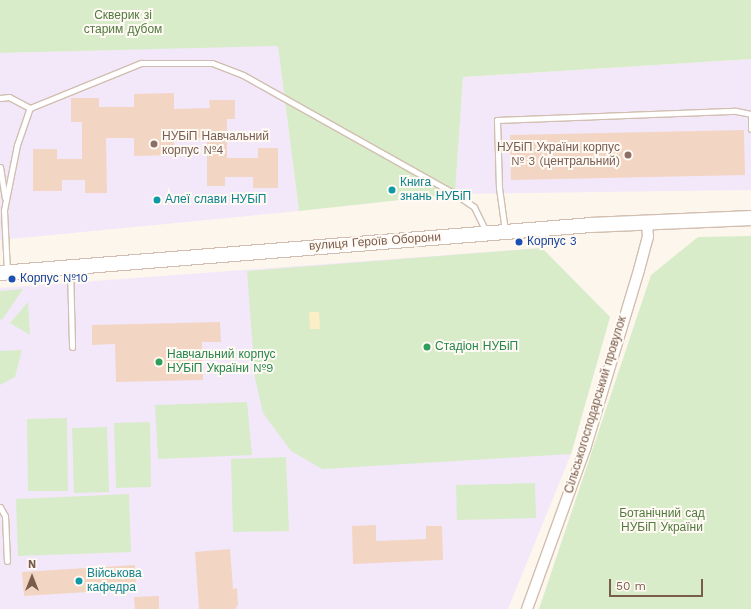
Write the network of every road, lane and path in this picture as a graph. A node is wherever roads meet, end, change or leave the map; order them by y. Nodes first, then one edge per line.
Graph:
1 (0, 98) edge
2 (30, 108) junction
3 (751, 128) edge
4 (0, 167) edge
5 (5, 202) junction
6 (751, 218) edge
7 (647, 222) junction
8 (504, 232) junction
9 (486, 233) junction
10 (70, 267) junction
11 (3, 273) edge
12 (72, 347) dead end
13 (0, 507) edge
14 (7, 561) dead end
15 (527, 609) edge

1 - 2 lane
2 - 5 lane
2 - 9 lane
3 - 8 lane
4 - 5 lane
5 - 11 lane
6 - 7 street, вулиця Героїв Оборони
7 - 8 street, вулиця Героїв Оборони
7 - 15 street, Сільськогосподарський провулок
8 - 9 street, вулиця Героїв Оборони
9 - 10 street, вулиця Героїв Оборони
10 - 11 street, вулиця Героїв Оборони
10 - 12 lane
13 - 14 lane

